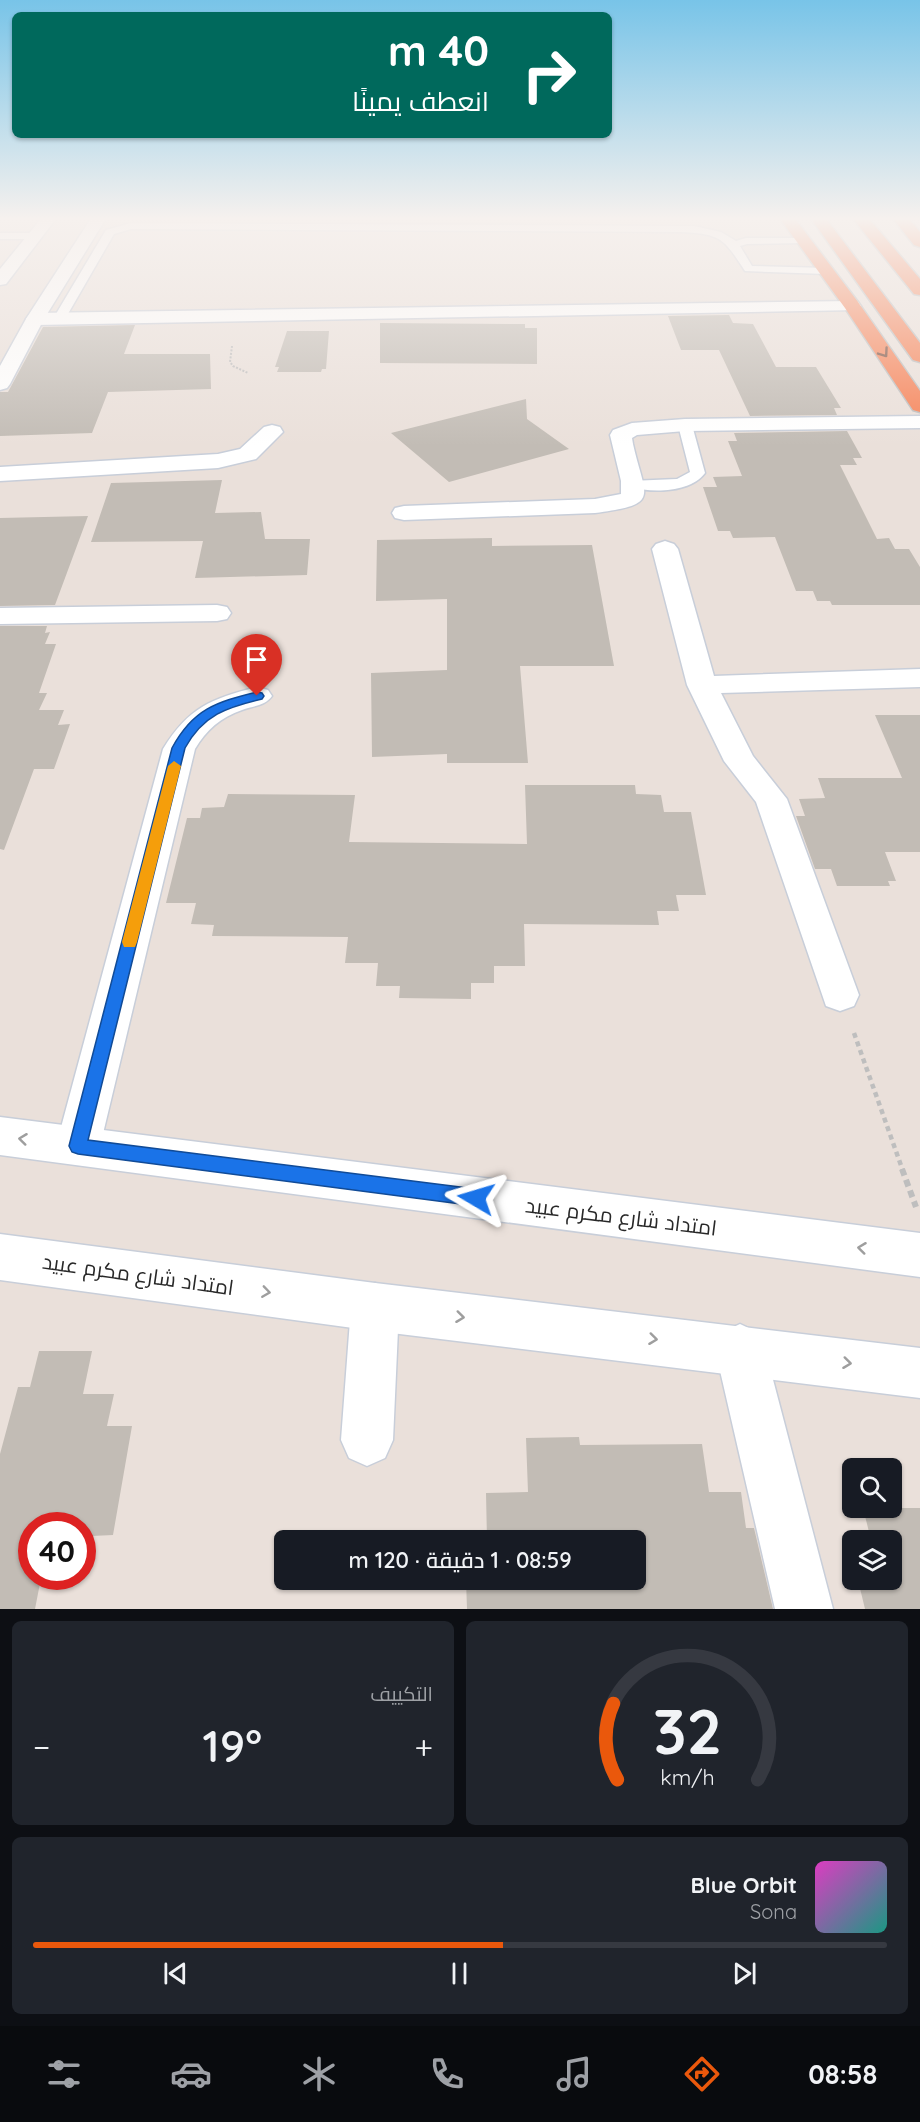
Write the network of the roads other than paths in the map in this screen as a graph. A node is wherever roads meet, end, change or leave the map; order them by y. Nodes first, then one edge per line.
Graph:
1 (50, 295) edge
2 (73, 295) edge
3 (844, 295) edge
4 (875, 295) edge
5 (852, 306) junction
6 (35, 319) junction
7 (59, 319) junction
8 (920, 356) edge
9 (0, 384) edge
10 (920, 406) edge
11 (920, 422) edge
12 (685, 425) junction
13 (272, 432) dead end
14 (0, 474) edge
15 (634, 484) junction
16 (404, 513) dead end
17 (664, 549) dead end
18 (218, 613) dead end
19 (0, 616) edge
20 (920, 678) edge
21 (702, 685) junction
22 (257, 696) dead end
23 (840, 995) road end
24 (0, 1136) edge
25 (78, 1146) junction
26 (920, 1255) edge
27 (0, 1257) edge
28 (375, 1307) junction
29 (740, 1349) junction
30 (920, 1373) edge
31 (368, 1440) dead end
32 (804, 1609) edge

1 - 6 street
2 - 7 lane
3 - 5 highway
4 - 8 highway
5 - 7 street
5 -> 10 highway
6 - 7 street
6 - 9 street
11 - 12 street
12 - 15 lane
12 - 15 street
13 - 14 street
15 - 16 street
17 - 21 street
18 - 19 street
20 - 21 street
21 - 23 street
22 - 25 street
25 -> 24 street, امتداد شارع مكرم عبيد
26 -> 25 street, امتداد شارع مكرم عبيد
27 -> 28 street, امتداد شارع مكرم عبيد
28 -> 29 street, امتداد شارع مكرم عبيد
28 - 31 street
29 -> 30 street, امتداد شارع مكرم عبيد
29 - 32 street

